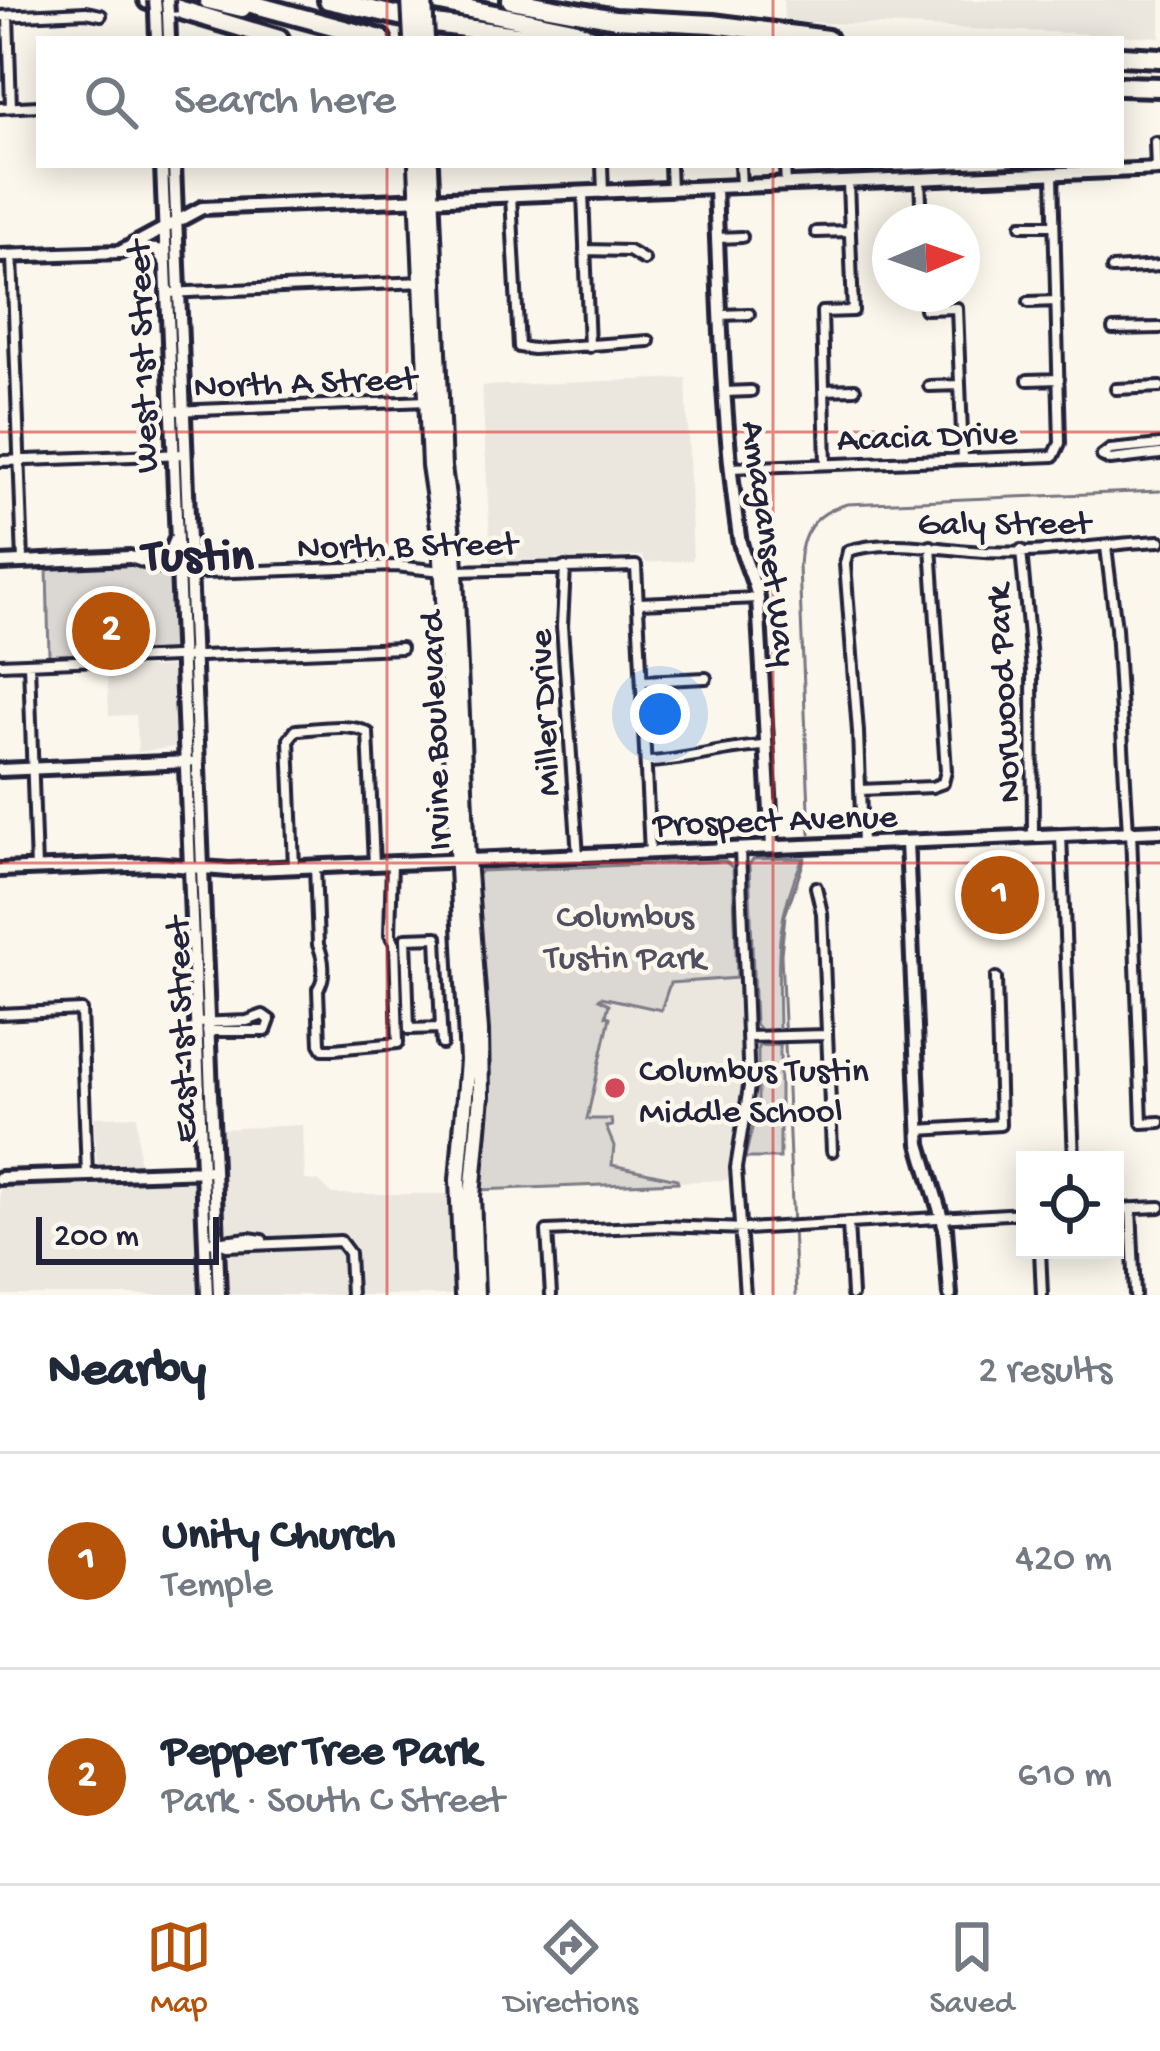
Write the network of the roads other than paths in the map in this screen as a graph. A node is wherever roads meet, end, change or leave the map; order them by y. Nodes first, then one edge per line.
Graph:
1 (208, 0) edge
2 (237, 0) edge
3 (328, 0) edge
4 (410, 0) edge
5 (425, 0) edge
6 (511, 0) edge
7 (159, 5) edge
8 (101, 15) dead end
9 (4, 16) edge
10 (333, 28) junction
11 (157, 36) edge
12 (168, 36) edge
13 (268, 36) edge
14 (368, 36) edge
15 (412, 36) edge
16 (426, 36) edge
17 (524, 36) edge
18 (586, 36) edge
19 (804, 36) edge
20 (1124, 56) edge
21 (1160, 58) edge
22 (1124, 86) edge
23 (1160, 87) edge
24 (36, 106) edge
25 (6, 108) edge
26 (1155, 142) dead end
27 (162, 168) edge
28 (174, 168) edge
29 (418, 168) edge
30 (430, 168) edge
31 (602, 168) edge
32 (670, 168) edge
33 (740, 168) edge
34 (785, 168) edge
35 (1092, 169) edge
36 (1158, 169) edge
37 (1017, 170) edge
38 (1053, 174) junction
39 (920, 180) junction
40 (848, 183) junction
41 (786, 185) junction
42 (741, 187) junction
43 (715, 188) junction
44 (175, 190) junction
45 (671, 190) junction
46 (603, 193) junction
47 (584, 194) junction
48 (511, 196) junction
49 (425, 200) junction
50 (921, 204) edge
51 (202, 208) junction
52 (170, 223) junction
53 (1022, 225) dead end
54 (1054, 225) junction
55 (850, 231) junction
56 (816, 232) dead end
57 (742, 237) dead end
58 (717, 238) junction
59 (128, 248) junction
60 (585, 250) junction
61 (6, 256) edge
62 (644, 260) dead end
63 (166, 264) junction
64 (1160, 266) edge
65 (1112, 269) dead end
66 (429, 282) junction
67 (173, 293) junction
68 (1057, 301) junction
69 (1029, 302) dead end
70 (957, 312) edge
71 (749, 314) dead end
72 (720, 315) junction
73 (1113, 328) dead end
74 (1160, 328) edge
75 (649, 341) dead end
76 (590, 347) junction
77 (1059, 379) junction
78 (1028, 380) dead end
79 (960, 385) junction
80 (929, 386) dead end
81 (1160, 387) edge
82 (1116, 388) dead end
83 (855, 389) dead end
84 (824, 390) junction
85 (751, 391) dead end
86 (723, 392) junction
87 (434, 401) junction
88 (178, 411) junction
89 (1160, 445) edge
90 (179, 454) junction
91 (1160, 454) edge
92 (963, 459) junction
93 (20, 460) junction
94 (0, 461) edge
95 (826, 464) junction
96 (730, 469) junction
97 (176, 517) junction
98 (1160, 541) edge
99 (931, 546) junction
100 (1106, 547) junction
101 (1021, 550) junction
102 (130, 557) junction
103 (23, 562) junction
104 (0, 563) edge
105 (565, 567) junction
106 (449, 571) junction
107 (184, 574) junction
108 (758, 598) junction
109 (640, 603) junction
110 (401, 648) dead end
111 (187, 657) junction
112 (29, 663) junction
113 (0, 664) edge
114 (706, 678) dead end
115 (643, 681) junction
116 (767, 746) junction
117 (192, 762) junction
118 (647, 762) junction
119 (32, 769) junction
120 (0, 770) edge
121 (860, 790) junction
122 (1160, 831) edge
123 (1130, 832) junction
124 (1061, 835) junction
125 (1033, 836) junction
126 (907, 842) junction
127 (862, 844) junction
128 (772, 848) junction
129 (740, 849) junction
130 (650, 853) junction
131 (578, 856) junction
132 (461, 859) junction
133 (392, 862) junction
134 (374, 864) junction
135 (196, 866) junction
136 (315, 866) junction
137 (294, 867) junction
138 (36, 869) junction
139 (0, 871) edge
140 (816, 886) dead end
141 (996, 978) dead end
142 (463, 981) junction
143 (440, 982) junction
144 (477, 997) junction
145 (0, 1013) edge
146 (202, 1027) junction
147 (442, 1028) junction
148 (827, 1034) junction
149 (748, 1037) junction
150 (442, 1044) dead end
151 (467, 1051) junction
152 (481, 1070) junction
153 (1160, 1122) edge
154 (919, 1130) junction
155 (832, 1151) dead end
156 (1074, 1151) edge
157 (208, 1171) junction
158 (87, 1175) junction
159 (0, 1178) edge
160 (459, 1204) junction
161 (1124, 1208) edge
162 (1131, 1208) junction
163 (1160, 1208) edge
164 (1016, 1213) edge
165 (942, 1216) junction
166 (472, 1219) junction
167 (848, 1223) junction
168 (737, 1229) junction
169 (211, 1242) junction
170 (461, 1246) junction
171 (1040, 1259) edge
172 (475, 1273) junction
173 (207, 1295) edge
174 (219, 1295) edge
175 (351, 1295) edge
176 (463, 1295) edge
177 (476, 1295) edge
178 (551, 1295) edge
179 (745, 1295) edge
180 (852, 1295) edge
181 (950, 1295) edge
182 (1042, 1295) edge
183 (1135, 1295) edge

1 - 10 highway
2 - 10 highway
3 - 17 highway
4 - 15 main road, bridge
5 - 16 main road, bridge
5 - 18 highway
6 - 19 highway
7 - 11 main road
7 - 12 main road
7 - 13 highway
8 - 9 street
9 - 25 street
10 - 14 highway
20 - 21 highway
22 - 23 highway
24 - 25 street
26 - 36 street
27 - 52 main road, West 1st Street
28 - 44 main road, West 1st Street
29 - 49 main road, Irvine Boulevard
30 - 49 main road, Irvine Boulevard
31 - 46 street
32 - 45 street
33 - 42 street
34 - 41 street
35 - 36 main road
35 - 38 main road
37 - 38 main road
37 - 39 main road
38 - 54 street
39 - 40 main road
39 - 50 street
40 - 41 main road
40 - 55 street
41 - 42 main road
42 - 43 main road
43 - 45 main road
43 - 58 main road, Amaganset Way
44 - 51 main road
44 - 52 main road, West 1st Street
45 - 46 main road
46 - 47 main road
47 - 48 main road
47 - 60 street
48 - 49 main road
48 - 76 street
49 - 51 main road
49 - 66 main road, Irvine Boulevard
51 - 52 main road
52 - 59 main road
52 - 63 main road, West 1st Street
52 - 67 main road, West 1st Street
53 - 54 street
54 - 68 street
55 - 56 street
55 - 84 street
57 - 58 street
58 - 72 main road, Amaganset Way
59 - 61 main road
59 - 63 main road
60 - 62 street
60 - 76 street
61 - 93 street
63 - 67 main road, West 1st Street
64 - 65 street
66 - 67 street
66 - 87 main road, Irvine Boulevard
67 - 88 main road, West 1st Street
68 - 69 street
68 - 77 street
70 - 79 street
71 - 72 street
72 - 86 main road, Amaganset Way
73 - 74 street
75 - 76 street
77 - 78 street
77 - 92 street, Acacia Drive
79 - 80 street
79 - 92 street
81 - 82 street
83 - 84 street
84 - 95 street
85 - 86 street, Amaganset Way
86 - 96 main road, Amaganset Way
87 - 88 street, North A Street
87 - 106 main road, Irvine Boulevard
88 - 90 main road, West 1st Street
89 - 91 street
90 - 93 street
90 - 97 main road, West 1st Street
90 - 107 main road, West 1st Street
92 - 95 street, Acacia Drive
93 - 94 street
93 - 103 street
95 - 96 street, Acacia Drive
96 - 108 main road, Amaganset Way
97 - 102 street
97 - 107 main road, West 1st Street
98 - 100 street, Galy Street
99 - 101 street, Galy Street
99 - 121 street
99 - 121 street, Galy Street
100 - 101 street, Galy Street
100 - 123 street
101 - 125 street, Norwood Park
102 - 103 main road
102 - 107 street
103 - 104 main road
105 - 106 street, North B Street
105 - 109 street, North B Street
105 - 131 street, Miller Drive
106 - 107 street, North B Street
106 - 132 main road, Irvine Boulevard
107 - 111 main road, West 1st Street
108 - 109 street
108 - 116 main road, Amaganset Way
109 - 115 street
110 - 111 street
111 - 112 street
111 - 117 main road, West 1st Street
112 - 113 street
112 - 119 street
114 - 115 street
115 - 118 street
116 - 118 street
116 - 128 main road, Amaganset Way
117 - 119 main road
117 - 135 main road, East 1st Street
118 - 130 street
119 - 120 main road
119 - 138 street
121 - 127 street
122 - 123 main road, Prospect Avenue
123 - 124 main road, Prospect Avenue
123 - 153 street
124 - 125 main road, Prospect Avenue
124 - 156 street, Norwood Park
125 - 126 main road, Prospect Avenue
126 - 127 main road, Prospect Avenue
126 - 154 main road
127 - 128 main road, Prospect Avenue
128 - 129 main road, Prospect Avenue
129 - 130 main road, Prospect Avenue
129 - 149 street
130 - 131 main road, Prospect Avenue
131 - 132 main road, Prospect Avenue
132 - 133 main road, Prospect Avenue
132 - 142 main road, Irvine Boulevard
132 - 144 main road, Irvine Boulevard
133 - 134 main road, Prospect Avenue
133 - 136 street
134 - 136 main road, Prospect Avenue
134 - 137 street
135 - 137 main road, Prospect Avenue
135 - 138 main road, Prospect Avenue
135 - 146 main road, East 1st Street
136 - 137 main road, Prospect Avenue
138 - 139 main road, Prospect Avenue
140 - 148 street
141 - 154 street
142 - 143 street
142 - 144 main road
142 - 151 main road, Irvine Boulevard
143 - 147 street
143 - 147 street
144 - 152 main road, Irvine Boulevard
145 - 158 street
146 - 146 street
146 - 157 main road, East 1st Street
147 - 150 street
148 - 149 street
148 - 155 street
149 - 168 street
151 - 152 main road
151 - 160 main road, Irvine Boulevard
152 - 166 main road, Irvine Boulevard
154 - 165 main road
157 - 158 main road
157 - 169 main road, East 1st Street
158 - 159 main road
160 - 166 main road
160 - 170 main road, Irvine Boulevard
161 - 162 street
162 - 163 street
162 - 183 street
164 - 165 street
165 - 167 street
165 - 181 main road
166 - 172 main road, Irvine Boulevard
167 - 168 street
167 - 180 street
168 - 178 street
168 - 179 street
169 - 173 main road, East 1st Street
169 - 174 main road, East 1st Street
169 - 175 street
170 - 172 main road
170 - 176 main road, Irvine Boulevard
171 - 182 street
172 - 177 main road, Irvine Boulevard

